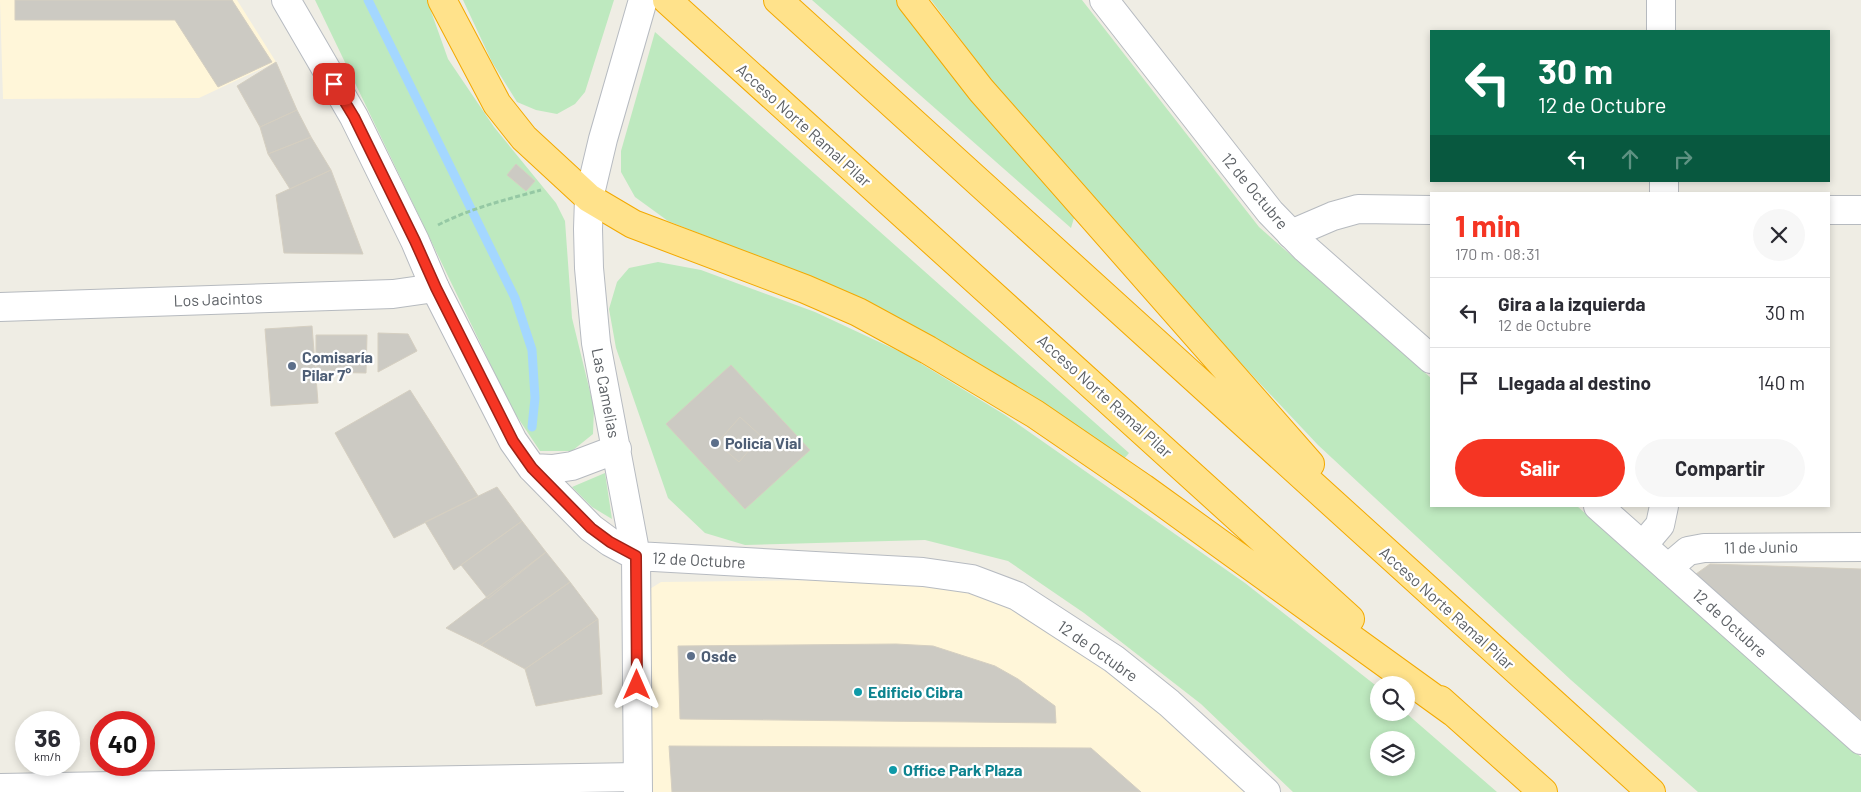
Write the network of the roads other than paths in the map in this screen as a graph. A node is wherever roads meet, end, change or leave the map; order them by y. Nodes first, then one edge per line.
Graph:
1 (286, 0) edge
2 (442, 0) edge
3 (642, 0) edge
4 (667, 0) edge
5 (778, 0) edge
6 (911, 0) edge
7 (1104, 0) edge
8 (1661, 0) edge
9 (1661, 30) edge
10 (588, 198) junction
11 (1430, 210) edge
12 (1830, 210) edge
13 (1861, 210) edge
14 (1291, 234) junction
15 (436, 288) junction
16 (0, 307) edge
17 (1430, 358) edge
18 (617, 449) junction
19 (532, 468) junction
20 (1599, 507) edge
21 (1664, 507) edge
22 (1643, 546) junction
23 (1861, 547) edge
24 (636, 556) junction
25 (1399, 565) junction
26 (1668, 568) junction
27 (1454, 712) junction
28 (1861, 740) edge
29 (638, 784) edge
30 (0, 788) edge
31 (1266, 792) edge
32 (1543, 792) edge
33 (1651, 792) edge

1 - 15 street, 12 de Octubre
2 - 10 highway
3 - 10 street, Las Camelias
4 - 27 highway, Acceso Norte Ramal Pilar
5 - 25 highway, Acceso Norte Ramal Pilar
6 - 25 highway
7 - 14 street, 12 de Octubre
8 - 9 street
10 - 18 street, Las Camelias
10 - 27 highway
11 - 14 street
12 - 13 street
14 - 17 street, 12 de Octubre
15 - 16 street, Los Jacintos
15 - 19 street, 12 de Octubre
18 - 19 street
18 - 24 street, Las Camelias
19 - 24 street, 12 de Octubre
20 - 22 street, 12 de Octubre
21 - 22 street
22 - 26 street, 12 de Octubre
23 - 26 street, 11 de Junio
24 - 29 street, Las Camelias
24 - 31 street, 12 de Octubre
25 - 33 highway, Acceso Norte Ramal Pilar
26 - 28 street, 12 de Octubre
27 - 32 highway, Acceso Norte Ramal Pilar
29 - 30 street

